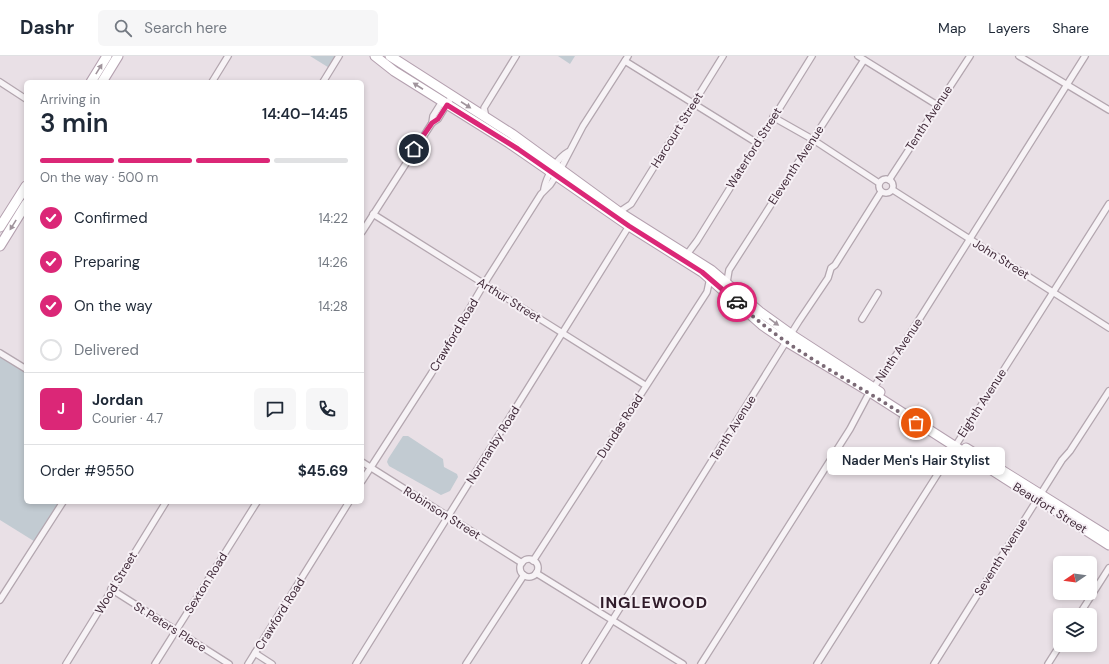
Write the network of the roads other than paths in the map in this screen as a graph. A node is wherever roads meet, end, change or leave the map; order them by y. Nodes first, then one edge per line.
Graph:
1 (107, 56) edge
2 (118, 56) edge
3 (228, 56) edge
4 (339, 56) edge
5 (375, 56) edge
6 (390, 56) edge
7 (516, 56) edge
8 (723, 56) edge
9 (812, 56) edge
10 (858, 56) edge
11 (970, 56) edge
12 (1019, 56) edge
13 (1085, 56) edge
14 (627, 59) edge
15 (864, 60) junction
16 (399, 63) edge
17 (92, 80) edge
18 (103, 80) edge
19 (213, 80) edge
20 (324, 80) edge
21 (0, 82) edge
22 (1067, 84) junction
23 (450, 95) junction
24 (24, 98) edge
25 (445, 103) junction
26 (693, 103) junction
27 (937, 106) junction
28 (1109, 110) edge
29 (773, 117) junction
30 (486, 118) junction
31 (812, 139) junction
32 (757, 143) junction
33 (556, 171) junction
34 (889, 180) junction
35 (880, 183) junction
36 (24, 189) edge
37 (893, 190) junction
38 (881, 192) junction
39 (631, 204) junction
40 (1109, 204) edge
41 (24, 207) edge
42 (619, 212) junction
43 (373, 214) junction
44 (629, 222) junction
45 (0, 227) edge
46 (364, 229) edge
47 (969, 240) junction
48 (696, 241) junction
49 (0, 246) edge
50 (685, 257) junction
51 (696, 260) junction
52 (729, 270) junction
53 (714, 276) junction
54 (484, 284) junction
55 (724, 284) junction
56 (707, 292) junction
57 (1053, 292) junction
58 (878, 293) dead end
59 (862, 319) dead end
60 (1109, 328) edge
61 (562, 333) junction
62 (789, 338) junction
63 (0, 353) edge
64 (24, 368) edge
65 (645, 385) junction
66 (872, 390) junction
67 (1109, 391) edge
68 (955, 445) junction
69 (364, 464) edge
70 (370, 468) junction
71 (364, 478) edge
72 (1039, 496) junction
73 (62, 504) edge
74 (165, 504) edge
75 (256, 504) edge
76 (348, 504) edge
77 (449, 516) junction
78 (1109, 536) edge
79 (1109, 545) edge
80 (533, 561) junction
81 (522, 563) junction
82 (1109, 568) edge
83 (536, 573) junction
84 (524, 575) junction
85 (111, 589) junction
86 (0, 600) edge
87 (1083, 608) edge
88 (612, 620) junction
89 (176, 630) junction
90 (1056, 652) edge
91 (256, 653) junction
92 (66, 664) edge
93 (155, 664) edge
94 (228, 664) edge
95 (248, 664) edge
96 (272, 664) edge
97 (356, 664) edge
98 (466, 664) edge
99 (584, 664) edge
100 (682, 664) edge
101 (701, 664) edge
102 (818, 664) edge
103 (934, 664) edge
104 (1048, 664) edge

17 -> 1 main road
2 - 18 main road
3 - 19 street
4 - 20 street
5 - 16 main road, Beaufort Street
6 - 16 main road, Beaufort Street
7 - 30 street
8 - 26 street, Harcourt Street
9 - 29 street, Waterford Street
10 - 15 street
11 - 27 street, Tenth Avenue
12 - 22 street
13 - 22 street, Ninth Avenue
14 - 26 street
14 - 33 street, Crawford Road
15 - 27 street
15 - 31 street, Eleventh Avenue
16 - 23 main road, Beaufort Street
25 -> 16 main road, Beaufort Street
21 - 24 street
22 - 28 street
22 - 47 street, Ninth Avenue
23 - 25 street
23 -> 30 main road, Beaufort Street
25 - 33 main road, Beaufort Street
25 - 43 street
26 - 32 street
26 - 39 street, Harcourt Street
27 - 34 street, Tenth Avenue
29 - 31 street
29 - 32 street, Waterford Street
30 - 33 main road, Beaufort Street
31 - 35 street
31 - 52 street, Eleventh Avenue
32 - 48 street, Waterford Street
33 - 42 main road, Beaufort Street
33 - 44 main road, Beaufort Street
33 - 54 street, Crawford Road
34 - 35 street
34 - 37 street
35 - 38 street
36 - 45 main road
37 - 38 street
37 - 47 street, John Street
38 - 62 street, Tenth Avenue
39 - 42 street, Harcourt Street
39 - 44 street, Harcourt Street
40 - 57 street, Eighth Avenue
41 -> 49 main road
42 - 44 main road, Beaufort Street
43 - 46 street
43 - 54 street, Arthur Street
44 - 50 main road, Beaufort Street
44 - 61 street, Normanby Road
47 - 57 street, John Street
47 - 66 street, Ninth Avenue
48 - 50 street, Waterford Street
48 - 51 street
50 - 51 main road, Beaufort Street
50 - 53 main road, Beaufort Street
51 - 53 main road, Beaufort Street
52 - 53 street
52 - 55 street, Eleventh Avenue
53 - 55 main road, Beaufort Street
53 - 56 street, Dundas Road
54 - 61 street, Arthur Street
54 - 70 street, Crawford Road
55 - 56 street
55 - 62 main road, Beaufort Street
56 - 65 street, Dundas Road
57 - 60 street, John Street
57 - 68 street, Eighth Avenue
58 - 59 street
61 - 65 street, Arthur Street
61 - 77 street, Normanby Road
62 - 66 main road, Beaufort Street
62 - 88 street, Tenth Avenue
63 - 64 street
65 - 80 street, Dundas Road
66 - 68 main road, Beaufort Street
66 - 101 street, Ninth Avenue
67 - 72 street, Seventh Avenue
68 - 72 main road, Beaufort Street
68 - 102 street, Eighth Avenue
69 - 70 street, Robinson Street
70 - 71 street, Crawford Road
70 - 77 street, Robinson Street
72 - 78 main road, Beaufort Street
72 - 79 main road, Beaufort Street
72 - 103 street, Seventh Avenue
73 - 86 street
74 - 85 street, Wood Street
75 - 89 street, Sexton Road
76 - 91 street, Crawford Road
77 - 81 street, Robinson Street
77 - 97 street, Normanby Road
80 - 81 street
80 - 83 street
81 - 84 street
82 - 87 street
83 - 84 street
83 - 88 street
84 - 98 street
85 - 89 street, St Peters Place
85 - 92 street, Wood Street
88 - 99 street, Tenth Avenue
88 - 100 street
89 - 93 street, Sexton Road
89 - 94 street, St Peters Place
90 - 104 street
91 - 95 street, Crawford Road
91 - 96 street

